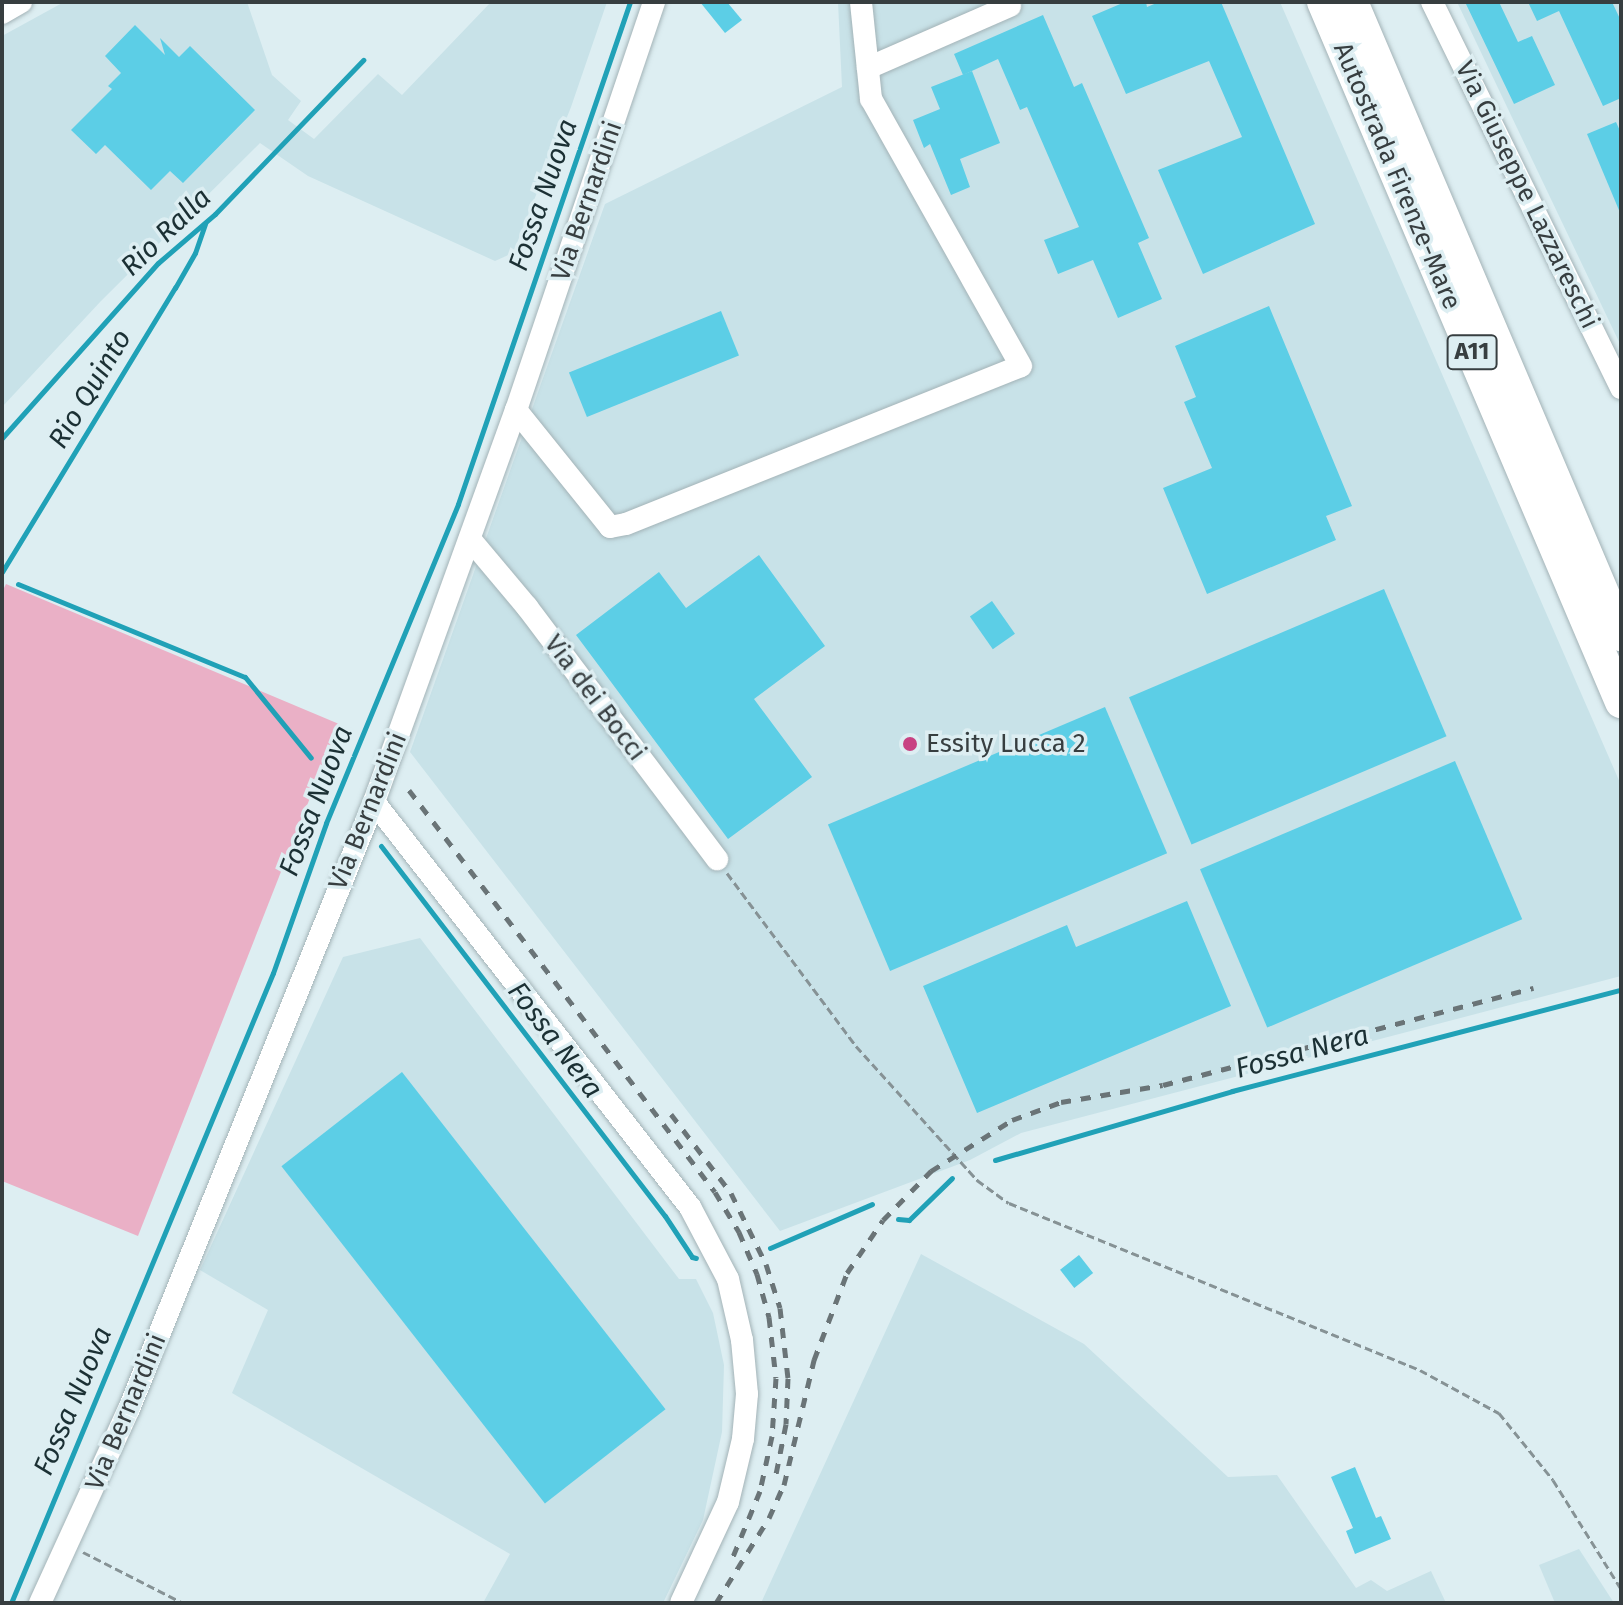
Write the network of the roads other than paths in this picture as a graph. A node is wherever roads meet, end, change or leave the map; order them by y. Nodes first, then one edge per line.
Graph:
1 (21, 2) edge
2 (654, 2) edge
3 (861, 2) edge
4 (1323, 2) edge
5 (1352, 2) edge
6 (1432, 2) edge
7 (1010, 6) dead end
8 (2, 13) edge
9 (868, 68) junction
10 (1621, 388) edge
11 (516, 410) junction
12 (470, 539) junction
13 (1621, 635) edge
14 (1621, 702) edge
15 (374, 802) junction
16 (717, 859) road end
17 (40, 1603) edge
18 (681, 1603) edge

1 - 8 street
2 - 11 street, Via Bernardini
3 - 9 street
4 - 14 highway, Autostrada Firenze-Mare / A11
5 - 13 highway, Autostrada Firenze-Mare / A11
6 - 10 street, Via Giuseppe Lazzareschi
7 - 9 street
9 - 11 street
11 - 12 street, Via Bernardini
12 - 15 street, Via Bernardini
12 - 16 street, Via dei Bocci
15 - 17 street, Via Bernardini
15 - 18 street

